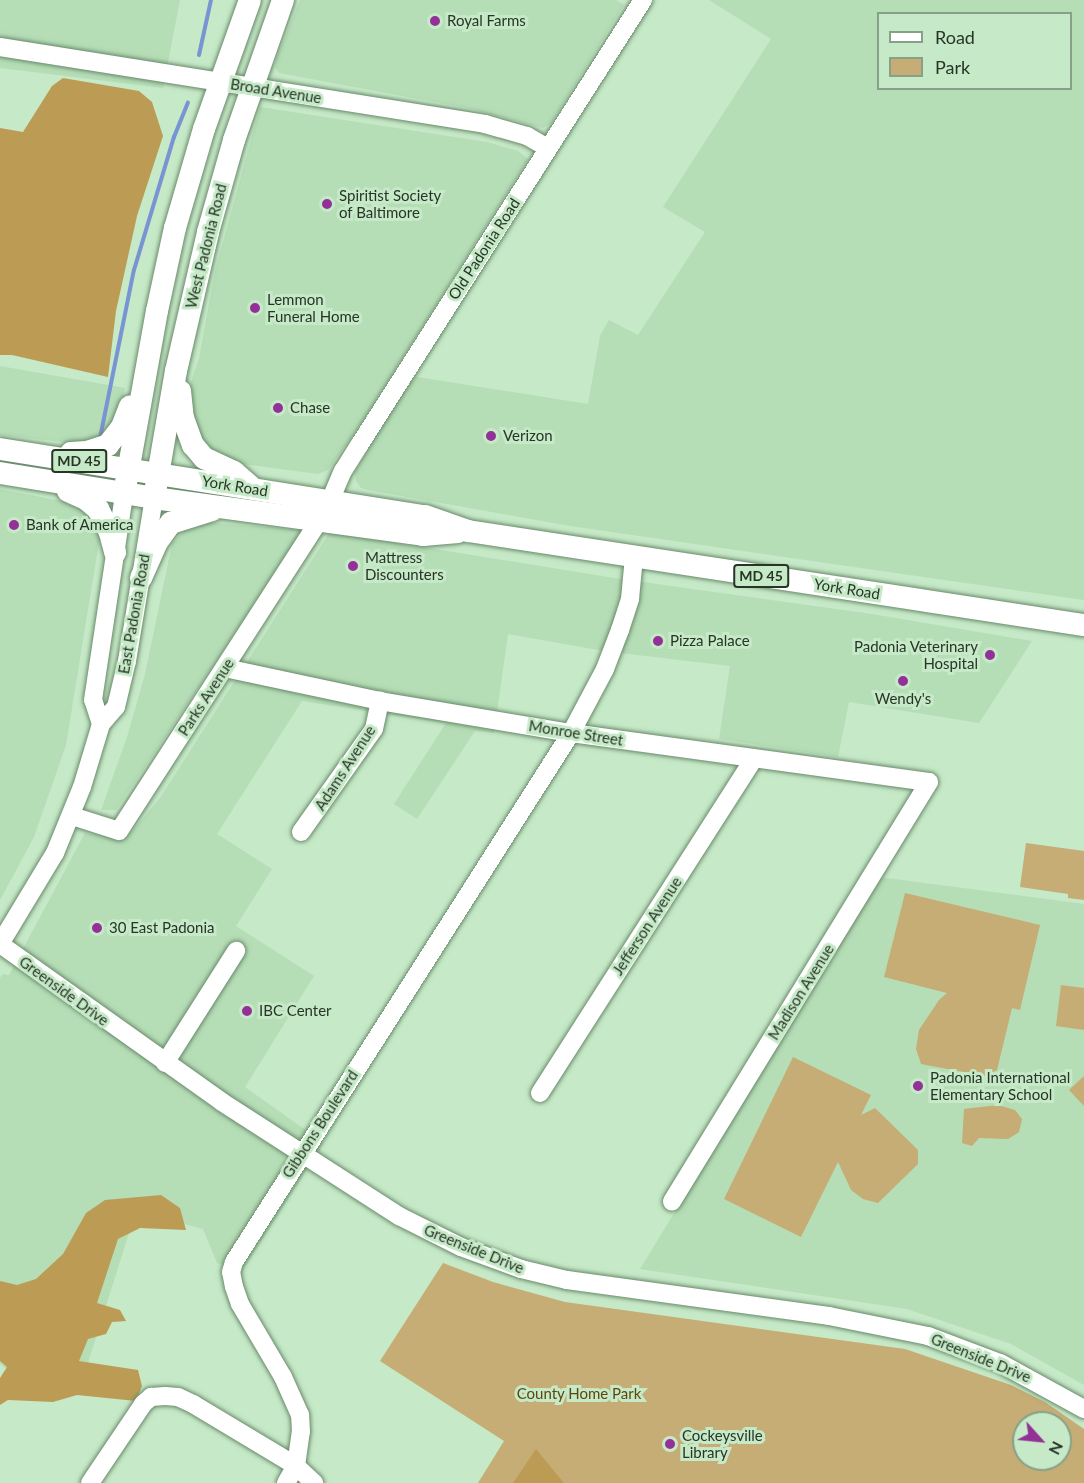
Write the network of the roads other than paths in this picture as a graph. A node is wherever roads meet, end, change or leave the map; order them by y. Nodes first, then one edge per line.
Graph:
1 (250, 0) edge
2 (283, 0) edge
3 (643, 0) edge
4 (0, 47) edge
5 (221, 82) junction
6 (252, 88) junction
7 (549, 148) junction
8 (145, 369) junction
9 (176, 371) junction
10 (0, 449) edge
11 (30, 453) junction
12 (128, 469) junction
13 (0, 473) edge
14 (158, 474) junction
15 (47, 481) junction
16 (254, 489) junction
17 (124, 494) junction
18 (154, 498) junction
19 (223, 508) junction
20 (325, 511) junction
21 (115, 552) junction
22 (634, 557) junction
23 (141, 578) junction
24 (1084, 625) edge
25 (225, 668) junction
26 (380, 700) junction
27 (101, 724) junction
28 (571, 733) junction
29 (754, 759) junction
30 (929, 782) joint
31 (72, 816) junction
32 (301, 832) dead end
33 (0, 944) edge
34 (236, 951) dead end
35 (165, 1063) junction
36 (540, 1093) dead end
37 (301, 1154) junction
38 (672, 1201) dead end
39 (1084, 1409) edge
40 (296, 1466) junction
41 (90, 1483) edge
42 (286, 1483) edge
43 (314, 1483) edge

1 - 5 main road
2 - 6 main road, West Padonia Road
3 - 7 street, Old Padonia Road
4 - 5 street, Broad Avenue
5 - 6 street, Broad Avenue
5 - 8 main road
6 - 7 street, Broad Avenue
6 - 9 main road, West Padonia Road
7 - 20 street, Old Padonia Road
8 - 11 main road
8 - 12 main road
9 - 14 main road, West Padonia Road
9 - 16 main road
10 - 11 main road, York Road / MD 45
11 - 12 main road, York Road / MD 45
12 - 14 main road, York Road / MD 45
12 - 17 main road
13 - 15 main road, York Road / MD 45
14 - 16 main road, York Road / MD 45
14 - 18 main road, West Padonia Road
15 - 17 main road, York Road / MD 45
15 - 21 main road
16 - 20 main road, York Road / MD 45
17 - 18 main road, York Road / MD 45
17 - 21 street, East Padonia Road
18 - 19 main road, York Road / MD 45
18 - 23 street, East Padonia Road
19 - 20 main road, York Road / MD 45
19 - 23 main road
20 - 22 main road, York Road / MD 45
20 - 25 street, Parks Avenue
21 - 27 street, East Padonia Road
22 - 24 main road, York Road / MD 45
22 - 28 street, Gibbons Boulevard
23 - 27 street, East Padonia Road
25 - 26 street, Monroe Street
25 - 31 street, Parks Avenue
26 - 28 street, Monroe Street
26 - 32 street, Adams Avenue
27 - 31 street, East Padonia Road
28 - 29 street, Monroe Street
28 - 37 street, Gibbons Boulevard
29 - 30 street, Monroe Street
29 - 36 street, Jefferson Avenue
30 - 38 street, Madison Avenue
31 - 33 street, East Padonia Road
33 - 35 street, Greenside Drive
34 - 35 street
35 - 37 street, Greenside Drive
37 - 39 street, Greenside Drive
37 - 40 street, Gibbons Boulevard
40 - 41 street
40 - 42 street
40 - 43 street

